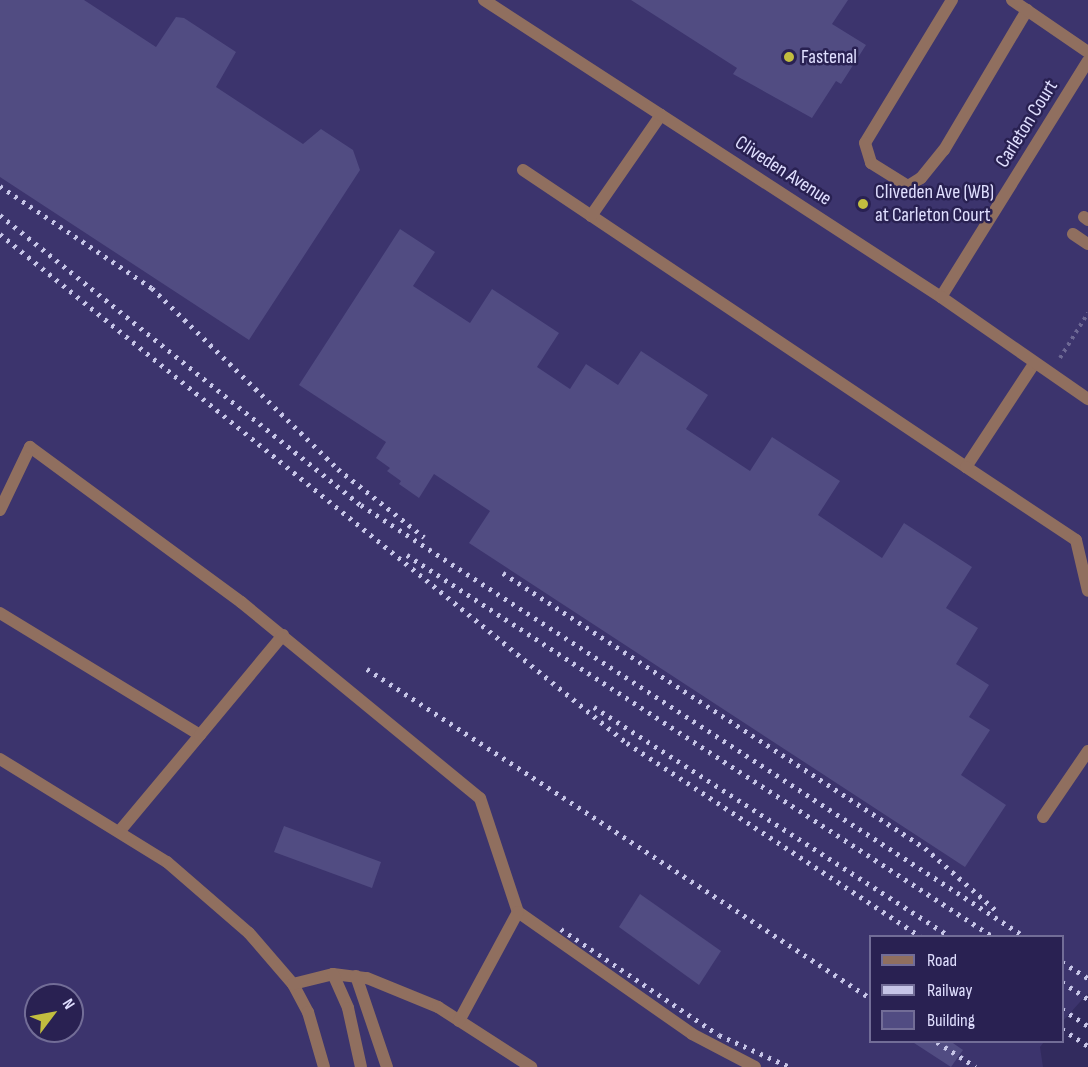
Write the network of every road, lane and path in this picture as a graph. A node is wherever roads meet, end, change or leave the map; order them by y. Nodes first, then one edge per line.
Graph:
1 (484, 0) edge
2 (952, 0) edge
3 (1012, 0) edge
4 (1027, 10) junction
5 (1088, 52) edge
6 (1088, 61) edge
7 (662, 115) junction
8 (523, 170) dead end
9 (591, 216) junction
10 (1073, 234) dead end
11 (1088, 244) edge
12 (941, 297) junction
13 (1088, 314) edge
14 (1034, 364) junction
15 (1050, 374) junction
16 (1088, 399) edge
17 (966, 467) junction
18 (0, 510) edge
19 (1088, 591) edge
20 (0, 613) edge
21 (283, 635) junction
22 (200, 735) junction
23 (1088, 751) edge
24 (0, 759) edge
25 (1043, 817) dead end
26 (119, 832) junction
27 (518, 912) junction
28 (333, 974) junction
29 (356, 976) junction
30 (292, 984) junction
31 (459, 1021) junction
32 (324, 1067) edge
33 (361, 1067) edge
34 (387, 1067) edge
35 (531, 1067) edge
36 (755, 1067) edge

1 - 7 street, Cliveden Avenue
2 - 4 street
3 - 4 street
4 - 5 street
6 - 12 street, Carleton Court
7 - 9 street
7 - 12 street, Cliveden Avenue
8 - 9 street
9 - 17 street
10 - 11 street
12 - 14 street, Cliveden Avenue
13 - 15 path
14 - 15 street, Cliveden Avenue
14 - 17 street
15 - 16 street, Cliveden Avenue
17 - 19 street
18 - 21 street
20 - 22 street
21 - 22 street
21 - 27 street
22 - 26 street
23 - 25 street
24 - 26 street
26 - 30 street
27 - 31 street
27 - 36 street
28 - 29 street
28 - 30 street
28 - 33 street
29 - 31 street
29 - 34 street
30 - 32 street
31 - 35 street

